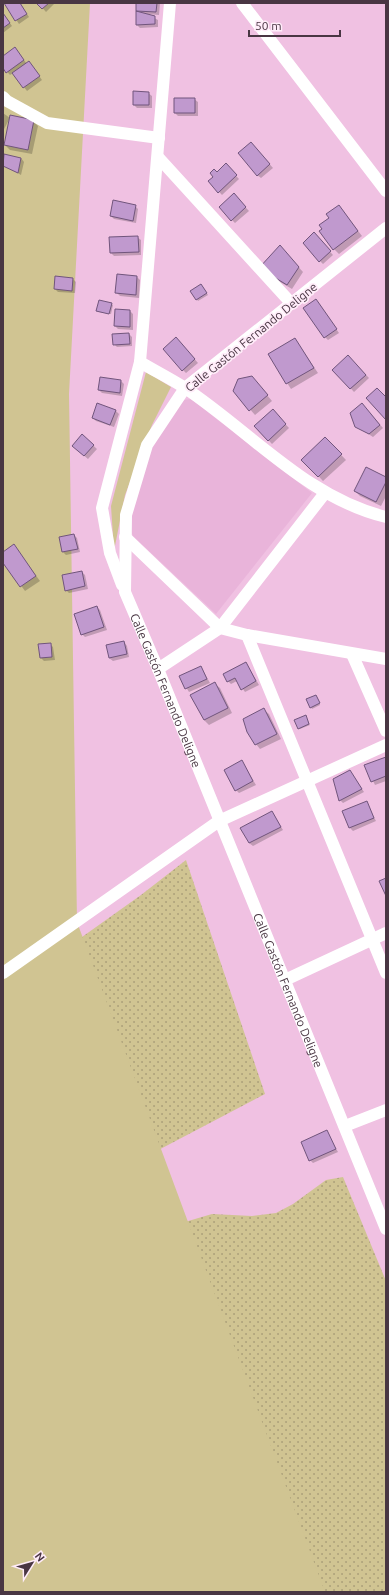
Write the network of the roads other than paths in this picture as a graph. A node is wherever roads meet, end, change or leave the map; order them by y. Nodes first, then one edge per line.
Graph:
1 (170, 3) edge
2 (242, 3) edge
3 (3, 97) edge
4 (159, 138) junction
5 (158, 158) junction
6 (386, 191) edge
7 (386, 228) edge
8 (291, 303) junction
9 (140, 362) junction
10 (185, 388) junction
11 (325, 493) junction
12 (386, 517) edge
13 (125, 537) junction
14 (124, 592) junction
15 (220, 628) junction
16 (247, 635) junction
17 (352, 654) junction
18 (386, 659) edge
19 (158, 669) junction
20 (386, 731) edge
21 (386, 745) edge
22 (307, 781) junction
23 (218, 821) junction
24 (386, 934) edge
25 (372, 940) junction
26 (386, 973) edge
27 (3, 974) edge
28 (285, 980) junction
29 (386, 1110) edge
30 (345, 1126) junction
31 (386, 1229) edge

1 - 4 street
2 - 6 street
3 - 4 street
4 - 5 street
5 - 8 street
5 - 9 street
7 - 8 street, Calle Gastón Fernando Deligne
8 - 10 street, Calle Gastón Fernando Deligne
9 - 10 street
9 - 14 street
10 - 11 street
10 - 13 street, Calle Gastón Fernando Deligne
11 - 12 street
11 - 15 street
13 - 14 street, Calle Gastón Fernando Deligne
13 - 15 street
14 - 19 street, Calle Gastón Fernando Deligne
15 - 16 street
15 - 19 street
16 - 17 street
16 - 22 street
17 - 18 street
17 - 20 street
19 - 23 street, Calle Gastón Fernando Deligne
21 - 22 street
22 - 23 street
22 - 25 street
23 - 27 street
23 - 28 street, Calle Gastón Fernando Deligne
24 - 25 street
25 - 26 street
25 - 28 street
28 - 30 street, Calle Gastón Fernando Deligne
29 - 30 street
30 - 31 street, Calle Gastón Fernando Deligne

